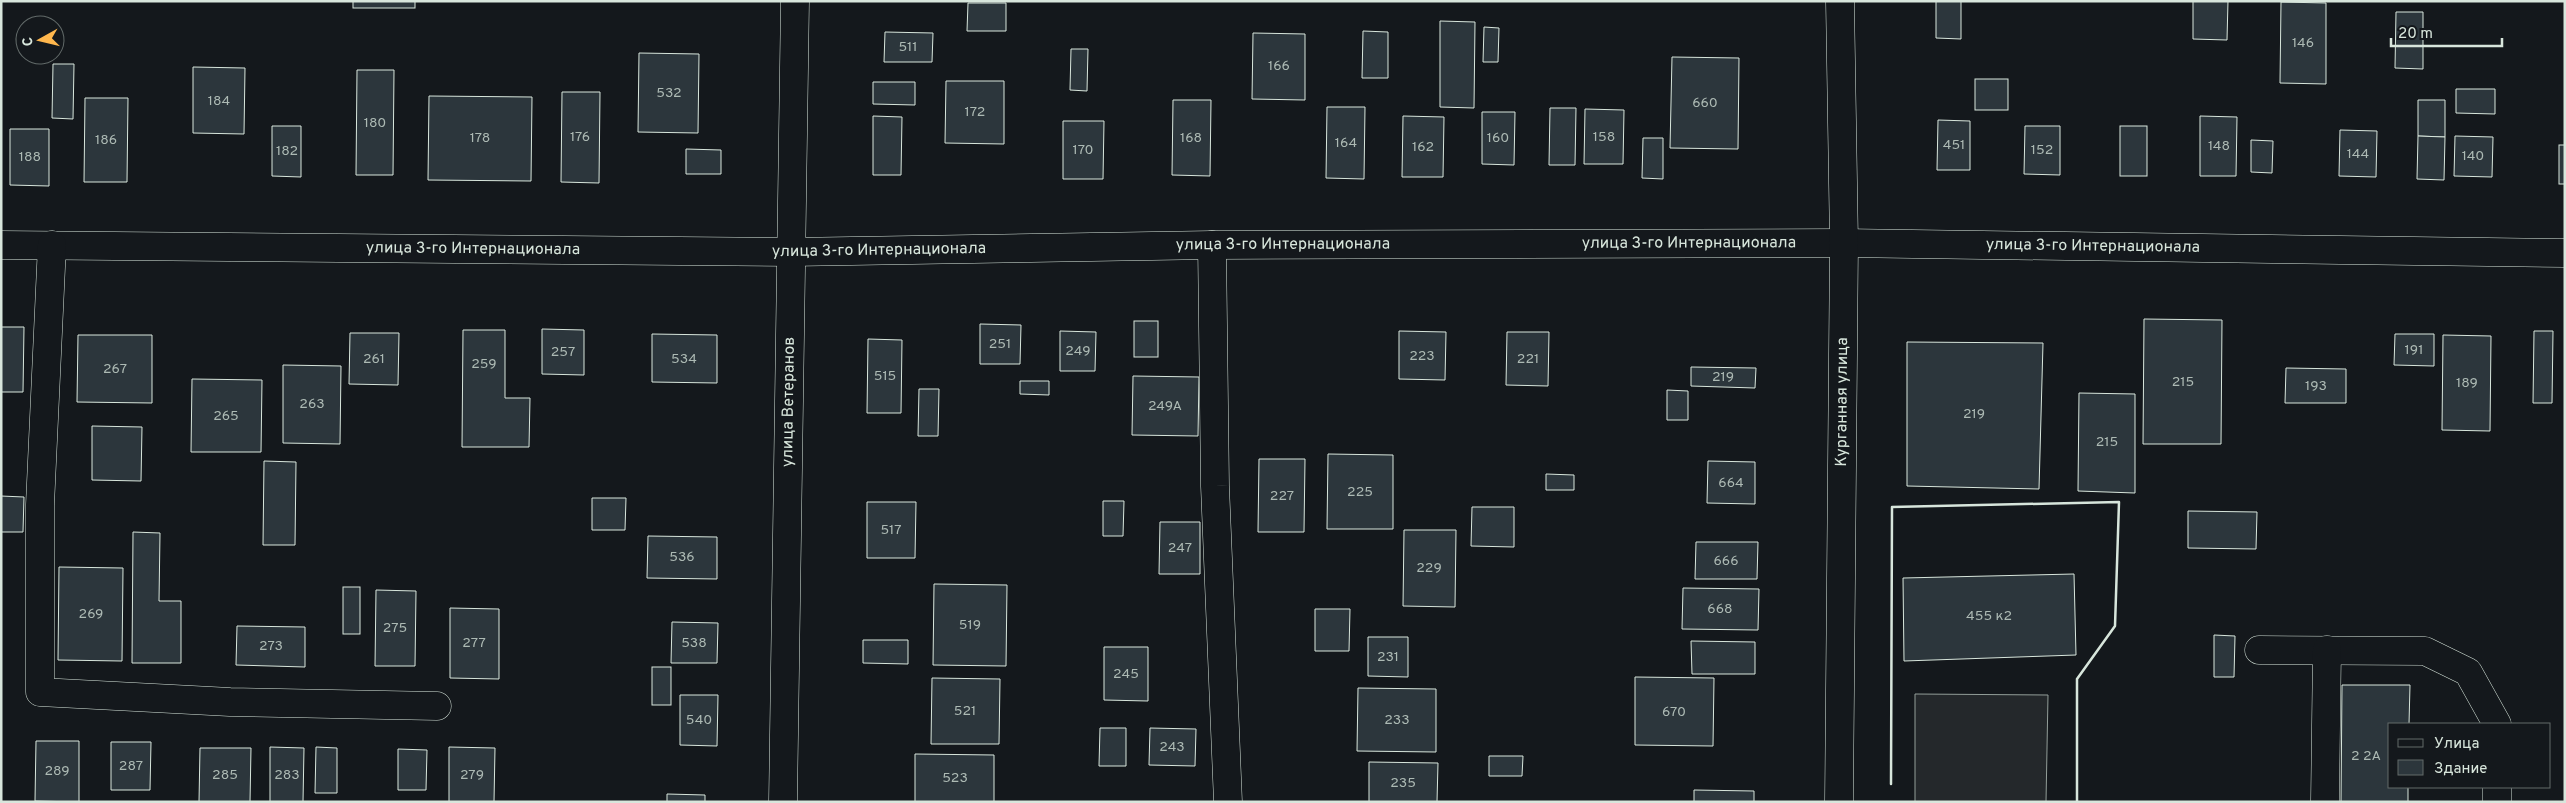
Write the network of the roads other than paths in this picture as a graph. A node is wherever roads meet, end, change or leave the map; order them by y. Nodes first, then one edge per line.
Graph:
1 (795, 1) edge
2 (1840, 1) edge
3 (1844, 244) junction
4 (1, 245) edge
5 (52, 245) junction
6 (1212, 246) junction
7 (791, 252) junction
8 (2565, 253) edge
9 (2259, 650) dead end
10 (2328, 650) junction
11 (437, 706) dead end
12 (2496, 723) edge
13 (2497, 788) edge
14 (783, 802) edge
15 (1228, 802) edge
16 (1839, 802) edge
17 (2324, 802) edge
18 (2497, 802) edge

1 - 7 street, улица Ветеранов
2 - 3 street, Курганная улица
3 - 6 street, улица 3-го Интернационала
3 - 8 street, улица 3-го Интернационала
3 - 16 street, Курганная улица
4 - 5 street, улица 3-го Интернационала
5 - 7 street, улица 3-го Интернационала
5 - 11 street
6 - 7 street, улица 3-го Интернационала
6 - 15 street
7 - 14 street, улица Ветеранов
9 - 10 street
10 - 12 street
10 - 17 street
13 - 18 street

